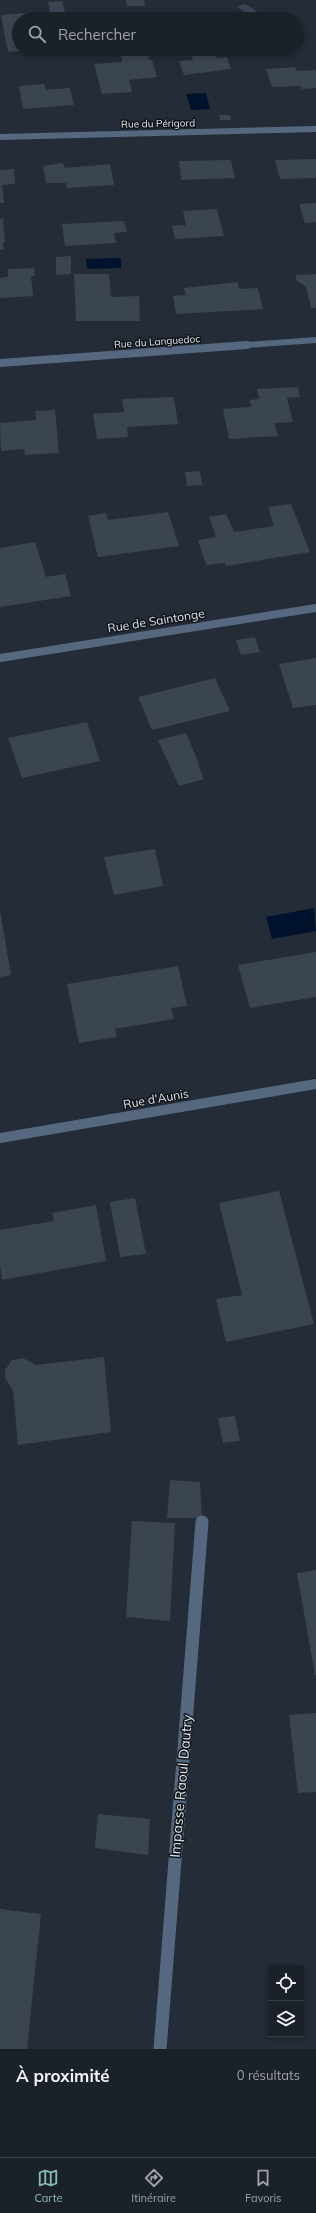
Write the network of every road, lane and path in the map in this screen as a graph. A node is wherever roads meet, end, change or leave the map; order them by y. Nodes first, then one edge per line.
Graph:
1 (316, 129) edge
2 (0, 137) edge
3 (316, 340) edge
4 (0, 363) edge
5 (316, 608) edge
6 (0, 658) edge
7 (316, 1084) edge
8 (0, 1138) edge
9 (202, 1522) dead end
10 (160, 2049) edge

1 - 2 street, Rue du Périgord
3 - 4 street, Rue du Languedoc
5 - 6 street, Rue de Saintonge
7 - 8 street, Rue d'Aunis
9 - 10 street, Impasse Raoul Dautry

